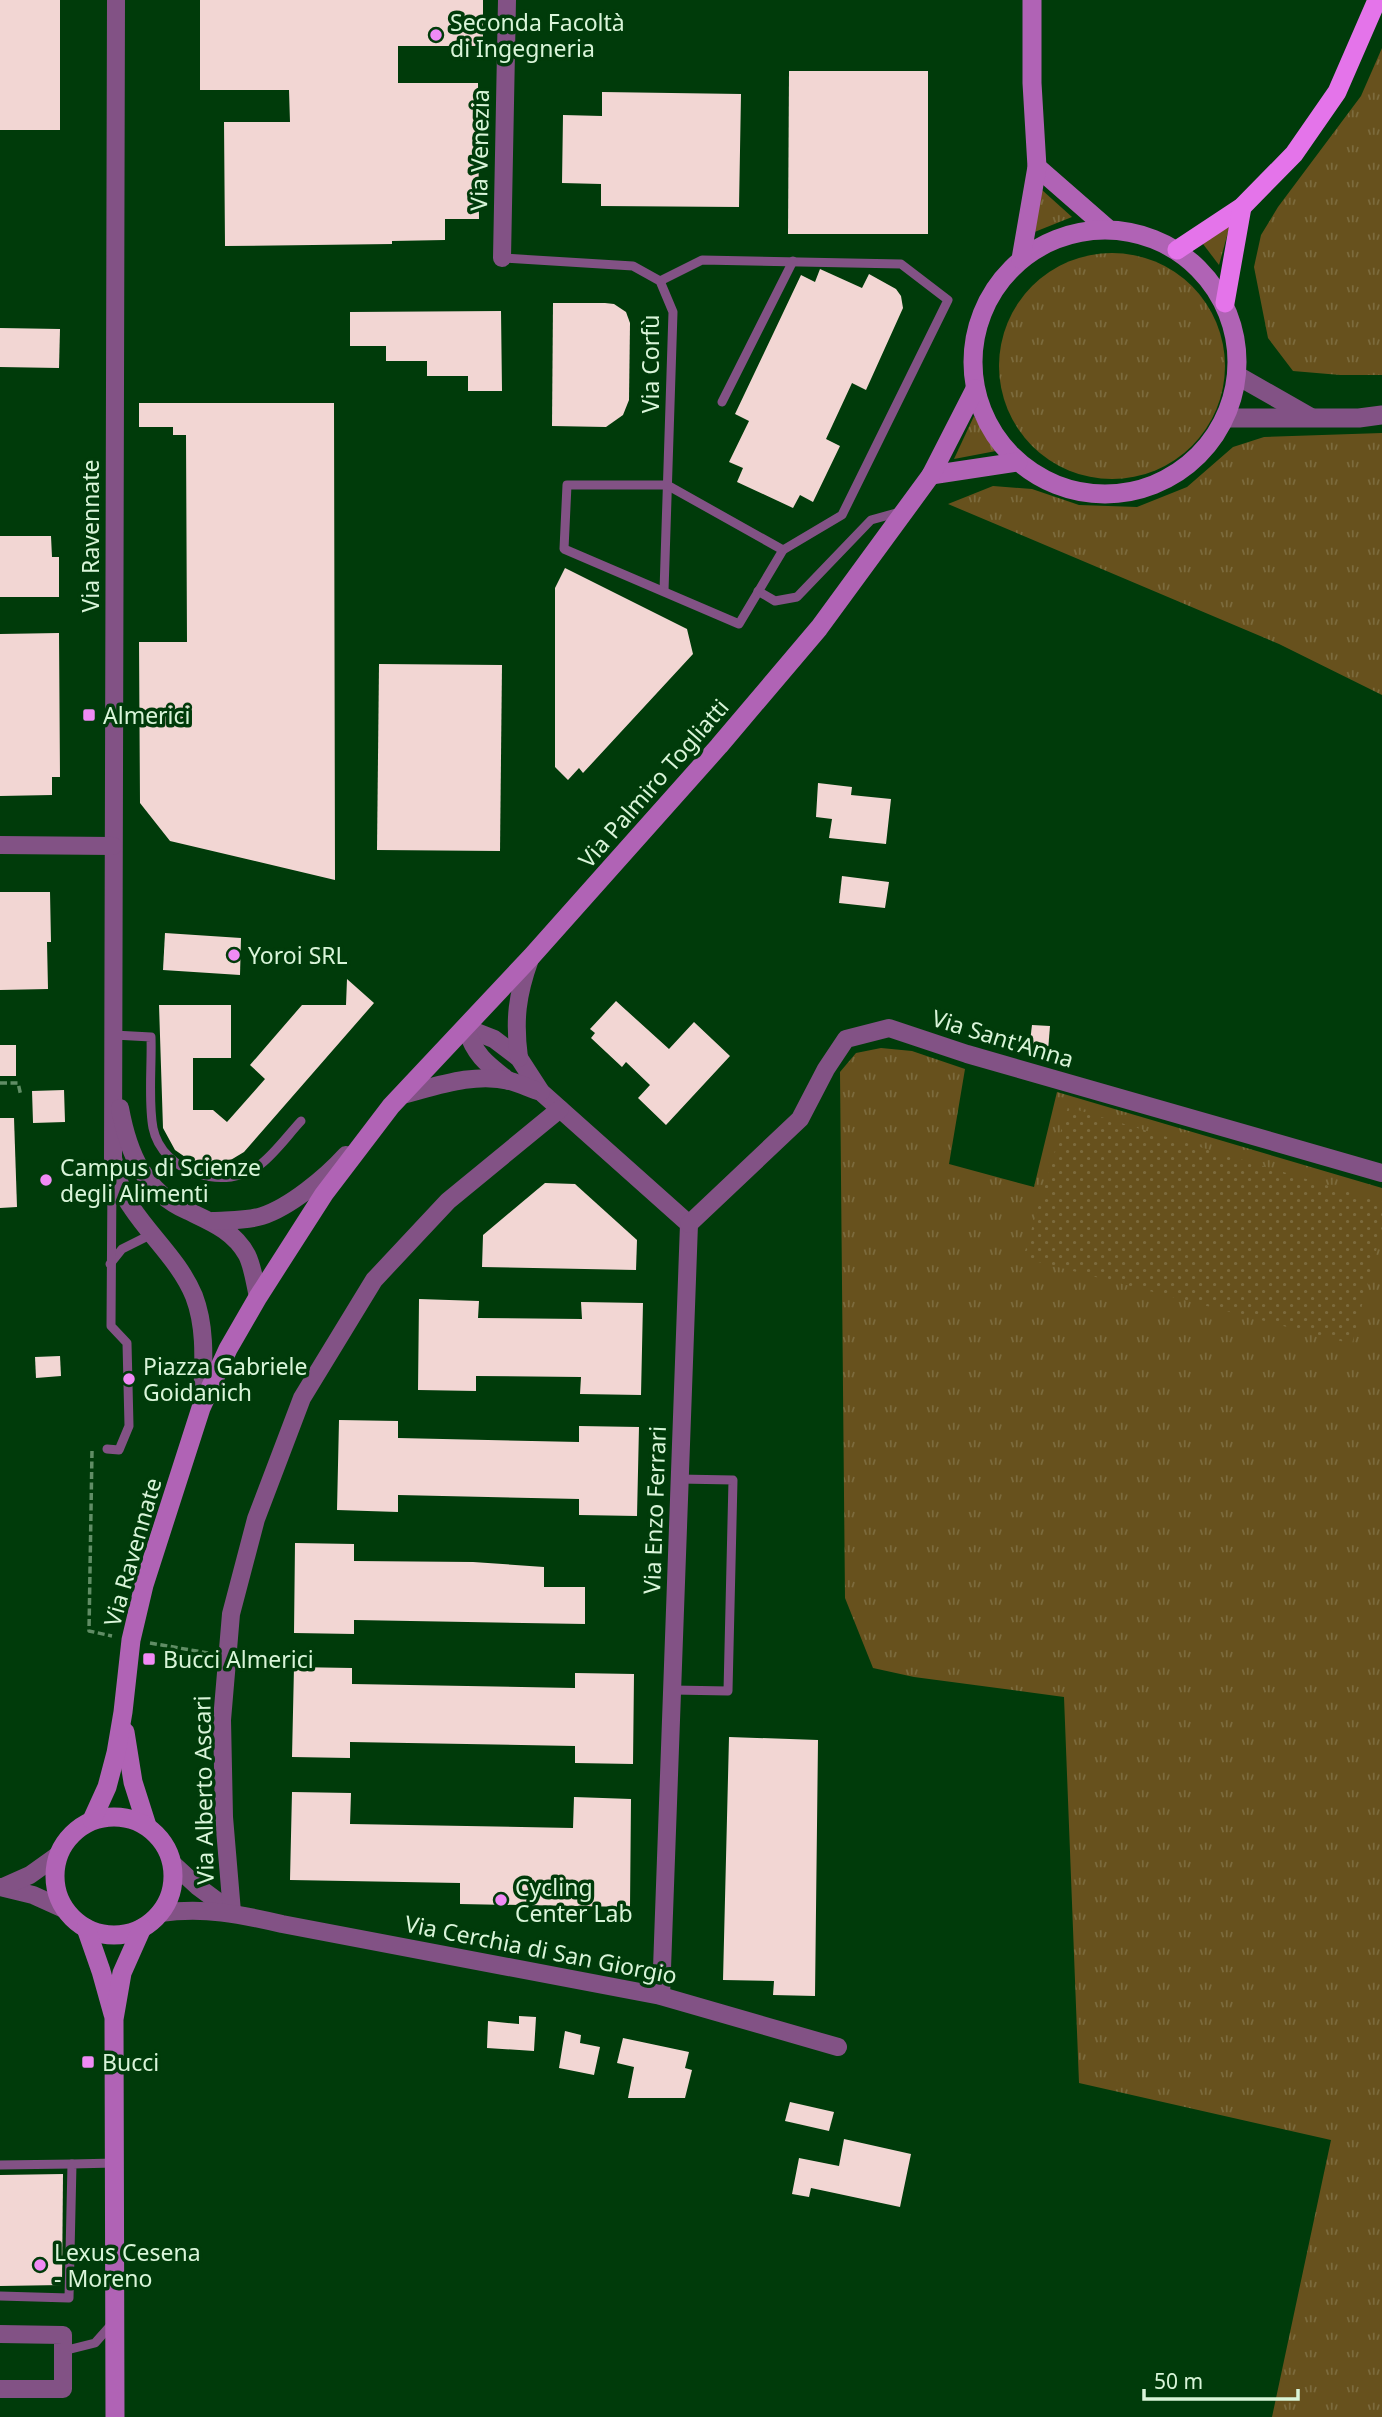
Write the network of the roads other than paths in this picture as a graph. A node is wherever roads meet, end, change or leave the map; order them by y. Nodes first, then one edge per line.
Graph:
1 (116, 0) edge
2 (507, 0) edge
3 (1032, 0) edge
4 (1377, 0) edge
5 (1037, 167) junction
6 (1242, 207) junction
7 (1108, 229) junction
8 (1177, 250) junction
9 (502, 258) joint
10 (1021, 259) junction
11 (793, 261) junction
12 (660, 281) junction
13 (1225, 303) junction
14 (1238, 376) junction
15 (975, 389) junction
16 (722, 402) dead end
17 (1382, 415) edge
18 (1226, 418) junction
19 (1311, 418) junction
20 (1018, 462) junction
21 (931, 475) junction
22 (667, 485) junction
23 (905, 511) junction
24 (783, 550) junction
25 (664, 591) junction
26 (758, 591) junction
27 (0, 845) edge
28 (113, 846) junction
29 (531, 957) junction
30 (466, 1028) junction
31 (114, 1035) junction
32 (519, 1058) junction
33 (114, 1073) junction
34 (510, 1081) junction
35 (541, 1092) junction
36 (397, 1101) junction
37 (561, 1110) junction
38 (301, 1121) dead end
39 (113, 1158) junction
40 (1382, 1173) edge
41 (292, 1202) joint
42 (213, 1221) junction
43 (689, 1224) junction
44 (152, 1234) junction
45 (110, 1264) junction
46 (258, 1297) junction
47 (201, 1408) junction
48 (107, 1450) road end
49 (679, 1479) junction
50 (673, 1690) junction
51 (123, 1712) junction
52 (92, 1820) junction
53 (147, 1826) junction
54 (58, 1855) junction
55 (172, 1863) junction
56 (1, 1887) edge
57 (64, 1909) junction
58 (232, 1912) junction
59 (160, 1913) junction
60 (86, 1928) junction
61 (142, 1928) junction
62 (661, 1996) junction
63 (114, 2019) junction
64 (838, 2047) dead end
65 (115, 2163) junction
66 (72, 2164) junction
67 (0, 2165) edge
68 (0, 2297) edge
69 (115, 2322) junction
70 (0, 2334) edge
71 (63, 2351) junction
72 (0, 2389) edge
73 (115, 2417) edge

1 - 28 street, Via Ravennate
2 - 9 street, Via Venezia
3 - 5 main road
4 - 6 highway
5 - 7 main road
5 - 10 main road
6 - 8 highway
6 - 13 highway
7 - 8 main road
7 - 10 main road
8 - 13 main road
9 - 12 lane, Via Corfù
10 - 15 main road
11 - 12 lane
11 - 16 lane
11 - 24 lane
12 - 22 lane, Via Corfù
13 - 14 main road
14 - 18 main road
14 - 19 street
15 - 20 main road
15 - 21 main road, Via Palmiro Togliatti
17 - 19 street
18 - 19 street
18 - 20 main road
20 - 21 main road
21 - 23 main road, Via Palmiro Togliatti
22 - 24 lane
22 - 25 lane, Via Corfù
22 - 25 lane
23 - 26 lane
23 - 29 main road, Via Palmiro Togliatti
24 - 26 lane
25 - 26 lane
27 - 28 street
28 - 31 street, Via Ravennate
29 - 30 main road, Via Palmiro Togliatti
29 - 32 street
30 - 32 street
30 - 34 street
30 - 36 main road, Via Palmiro Togliatti
31 - 33 street, Via Ravennate
31 - 38 lane
32 - 35 street
33 - 39 street, Via Ravennate
33 - 42 street, Via Ravennate
34 - 35 street
34 - 36 street
35 - 37 street
36 - 41 street, Via Palmiro Togliatti
36 - 46 main road, Via Palmiro Togliatti
37 - 43 street
37 - 58 street, Via Alberto Ascari
39 - 44 street, Via Ravennate
39 - 45 lane
40 - 43 street, Via Sant'Anna
41 - 42 street, Via Ravennate
42 - 46 street, Via Ravennate
43 - 49 street, Via Enzo Ferrari
44 - 45 lane
44 - 47 street, Via Ravennate
45 - 48 lane
46 - 47 main road, Via Ravennate
47 - 51 main road, Via Ravennate
49 - 50 street, Via Enzo Ferrari
49 - 50 lane
50 - 62 street, Via Enzo Ferrari
51 - 52 main road, Via Ravennate
51 - 53 main road, Via Ravennate
52 - 53 main road
52 - 54 main road
53 - 55 main road
54 - 56 street
54 - 57 main road
55 - 58 street, Via Cerchia di San Giorgio
55 - 59 main road
56 - 57 street
57 - 60 main road
58 - 59 street, Via Cerchia di San Giorgio
58 - 62 street, Via Cerchia di San Giorgio
59 - 61 main road
60 - 61 main road
60 - 63 main road
61 - 63 main road
62 - 64 street, Via Cerchia di San Giorgio
63 - 65 main road
65 - 66 lane
65 - 69 main road
66 - 67 lane
66 - 68 lane
69 - 71 lane
69 - 73 main road
70 - 71 street
71 - 72 street

